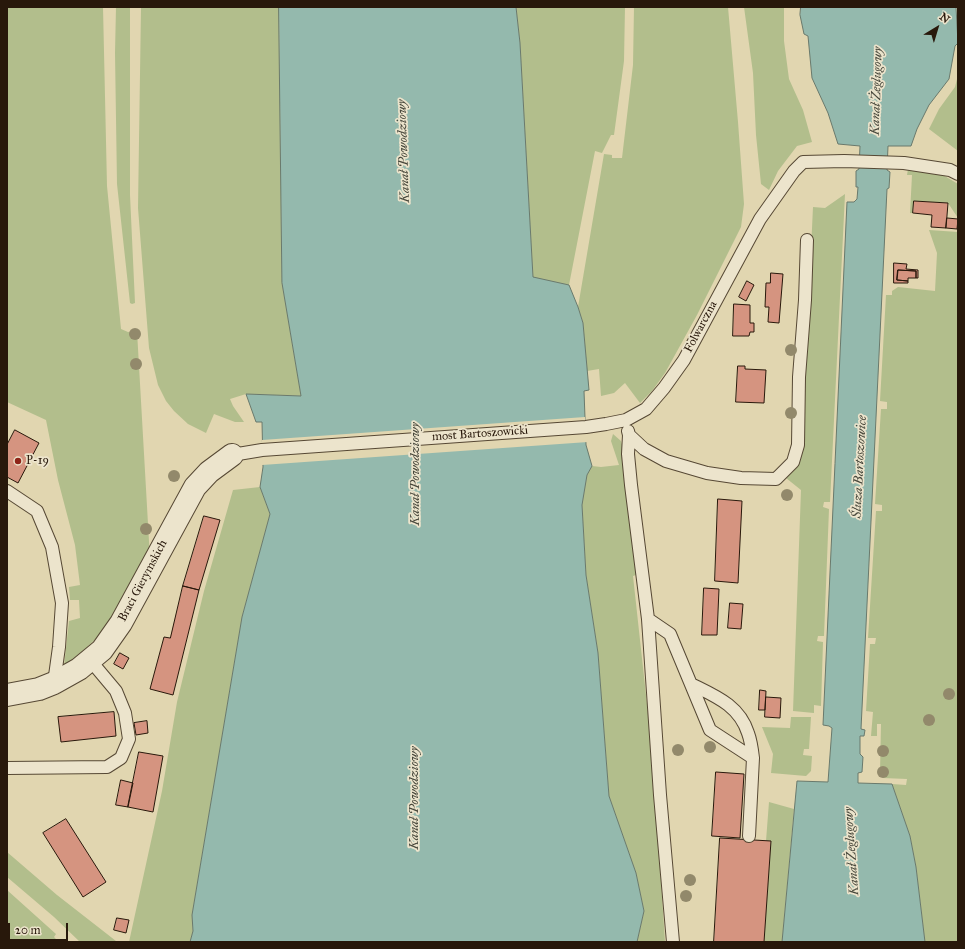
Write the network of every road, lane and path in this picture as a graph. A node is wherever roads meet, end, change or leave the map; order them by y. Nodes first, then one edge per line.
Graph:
1 (958, 174) edge
2 (807, 240) dead end
3 (626, 420) junction
4 (629, 435) junction
5 (262, 450) joint
6 (232, 455) joint
7 (7, 491) edge
8 (648, 619) junction
9 (90, 660) junction
10 (54, 683) junction
11 (691, 684) junction
12 (7, 695) edge
13 (753, 758) junction
14 (7, 768) edge
15 (750, 836) dead end
16 (673, 942) edge

1 - 3 lane, Folwarczna
2 - 4 lane
3 - 4 lane
3 - 5 lane, most Bartoszowicki
4 - 8 lane
5 - 6 lane, Braci Gierymskich
6 - 9 street, Braci Gierymskich
7 - 10 lane
8 - 11 lane
8 - 16 lane
9 - 10 street, Braci Gierymskich
9 - 14 lane
10 - 12 street, Braci Gierymskich
11 - 13 lane
11 - 13 lane
13 - 15 lane

